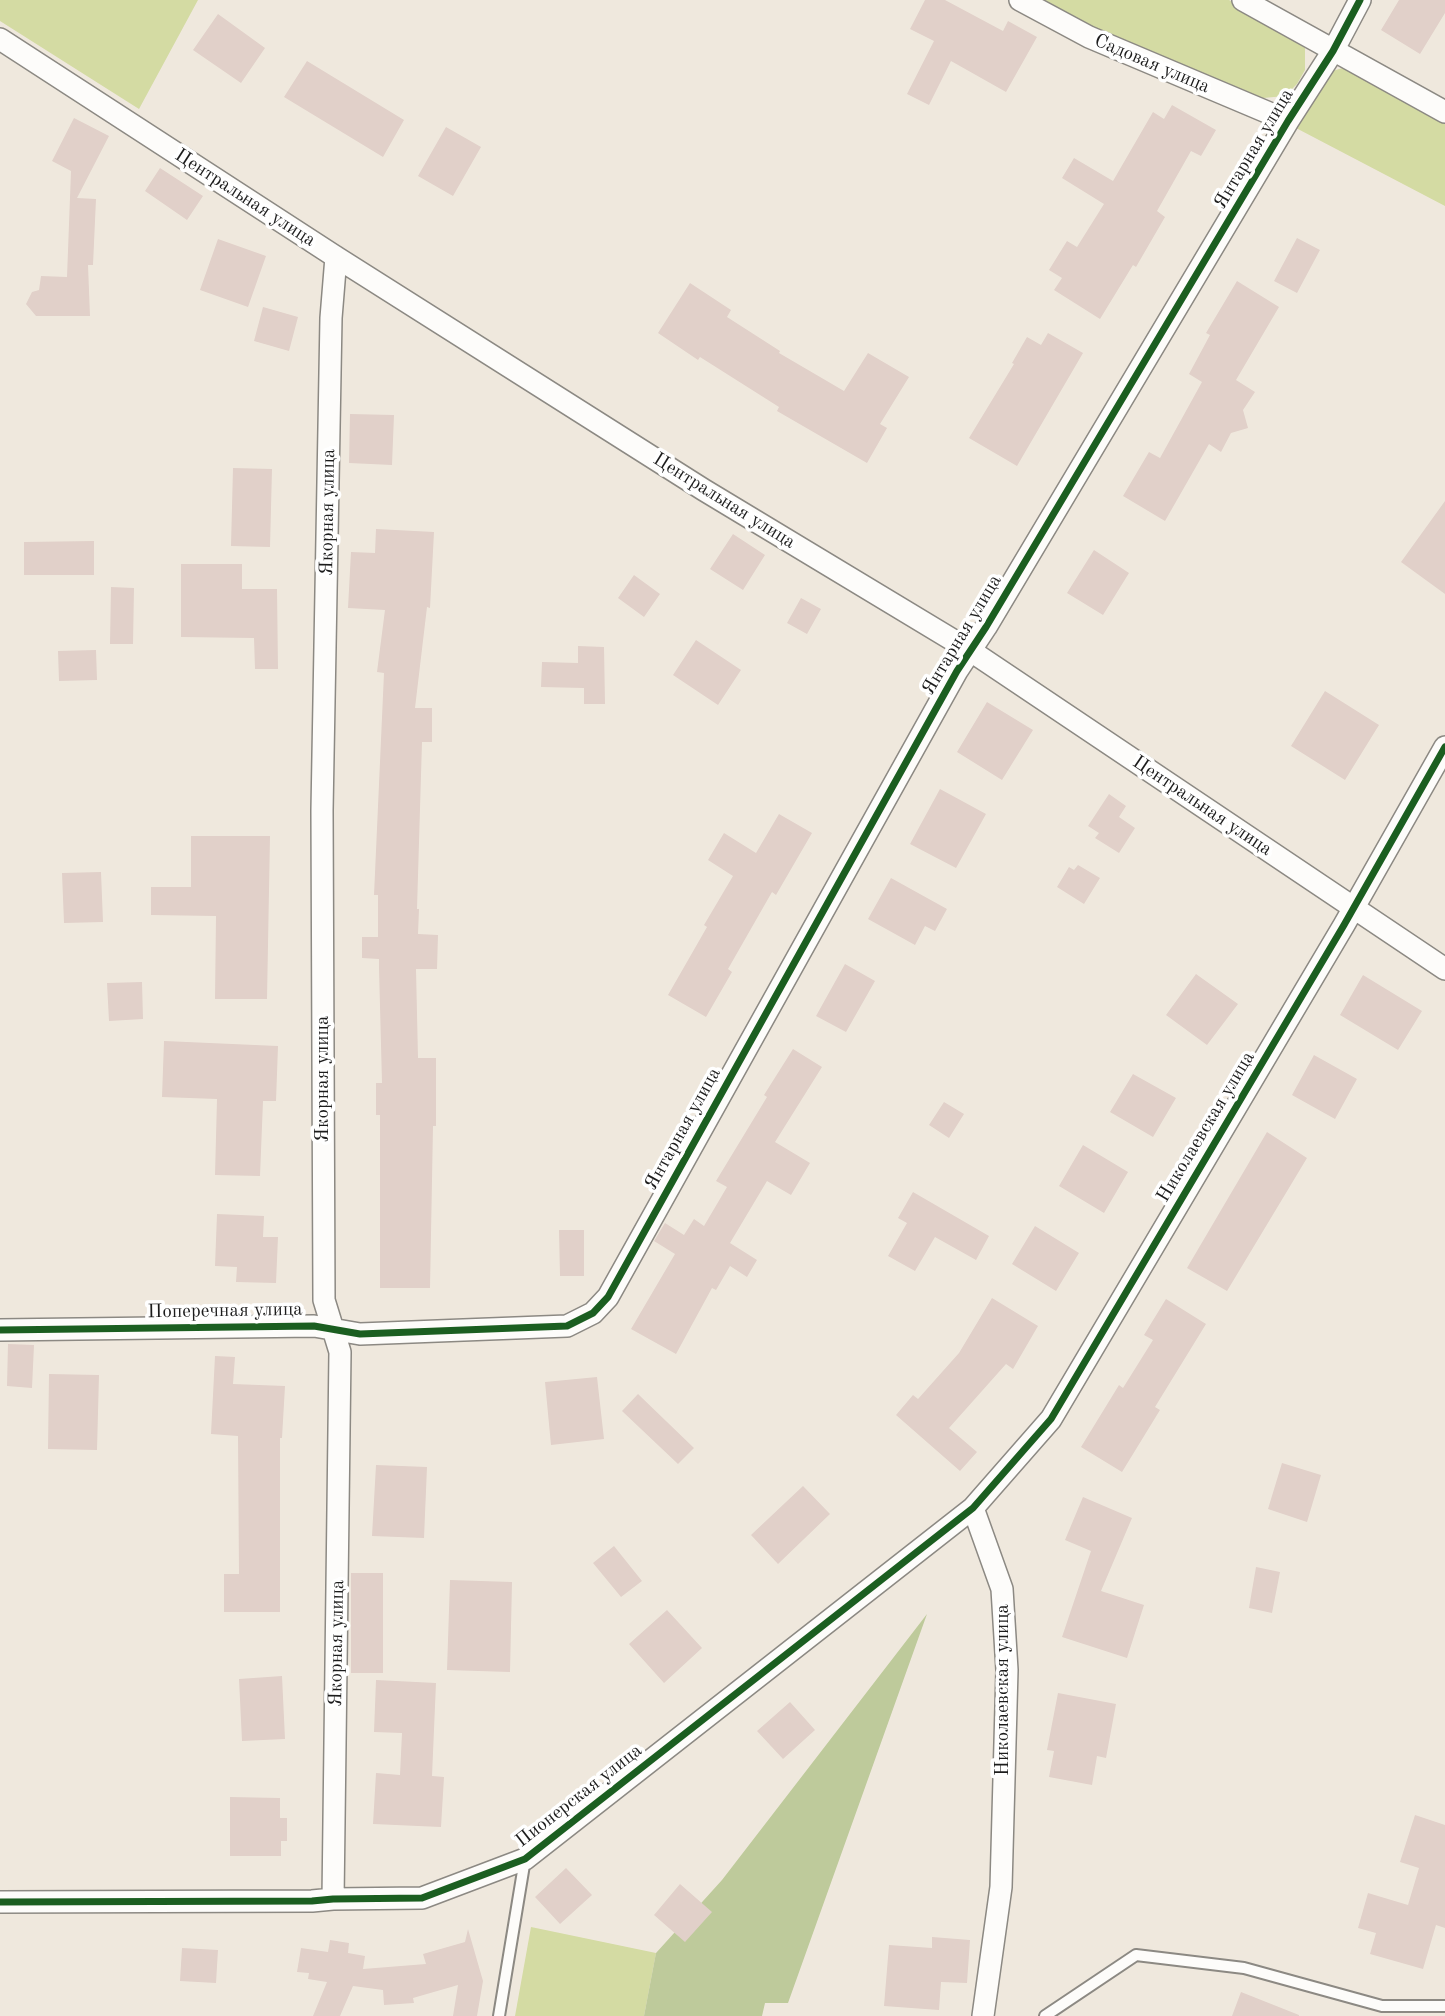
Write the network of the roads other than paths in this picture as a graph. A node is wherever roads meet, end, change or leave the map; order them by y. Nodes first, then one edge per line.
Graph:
1 (1020, 0) edge
2 (1243, 0) edge
3 (1360, 0) edge
4 (0, 39) edge
5 (1333, 51) junction
6 (1445, 112) edge
7 (1288, 121) junction
8 (336, 257) junction
9 (971, 651) junction
10 (1445, 747) edge
11 (1353, 907) junction
12 (1445, 969) edge
13 (608, 1297) joint
14 (332, 1328) junction
15 (0, 1330) edge
16 (974, 1508) junction
17 (525, 1859) junction
18 (332, 1899) junction
19 (0, 1902) edge
20 (1445, 2007) edge
21 (499, 2016) edge
22 (983, 2016) edge
23 (1045, 2016) edge

1 - 7 street, Садовая улица
2 - 5 street
3 - 5 street, Янтарная улица
4 - 8 street, Центральная улица
5 - 6 street
5 - 7 street, Янтарная улица
7 - 9 street, Янтарная улица
8 - 9 street, Центральная улица
8 - 14 street, Якорная улица
9 - 11 street, Центральная улица
9 - 13 street, Янтарная улица
10 - 11 street, Николаевская улица
11 - 12 street, Центральная улица
11 - 16 street, Николаевская улица
13 - 14 street, Поперечная улица
14 - 15 street, Поперечная улица
14 - 18 street, Якорная улица
16 - 17 street, Пионерская улица
16 - 22 street, Николаевская улица
17 - 18 street, Пионерская улица
17 - 21 lane
18 - 19 street, Пионерская улица
20 - 23 lane

